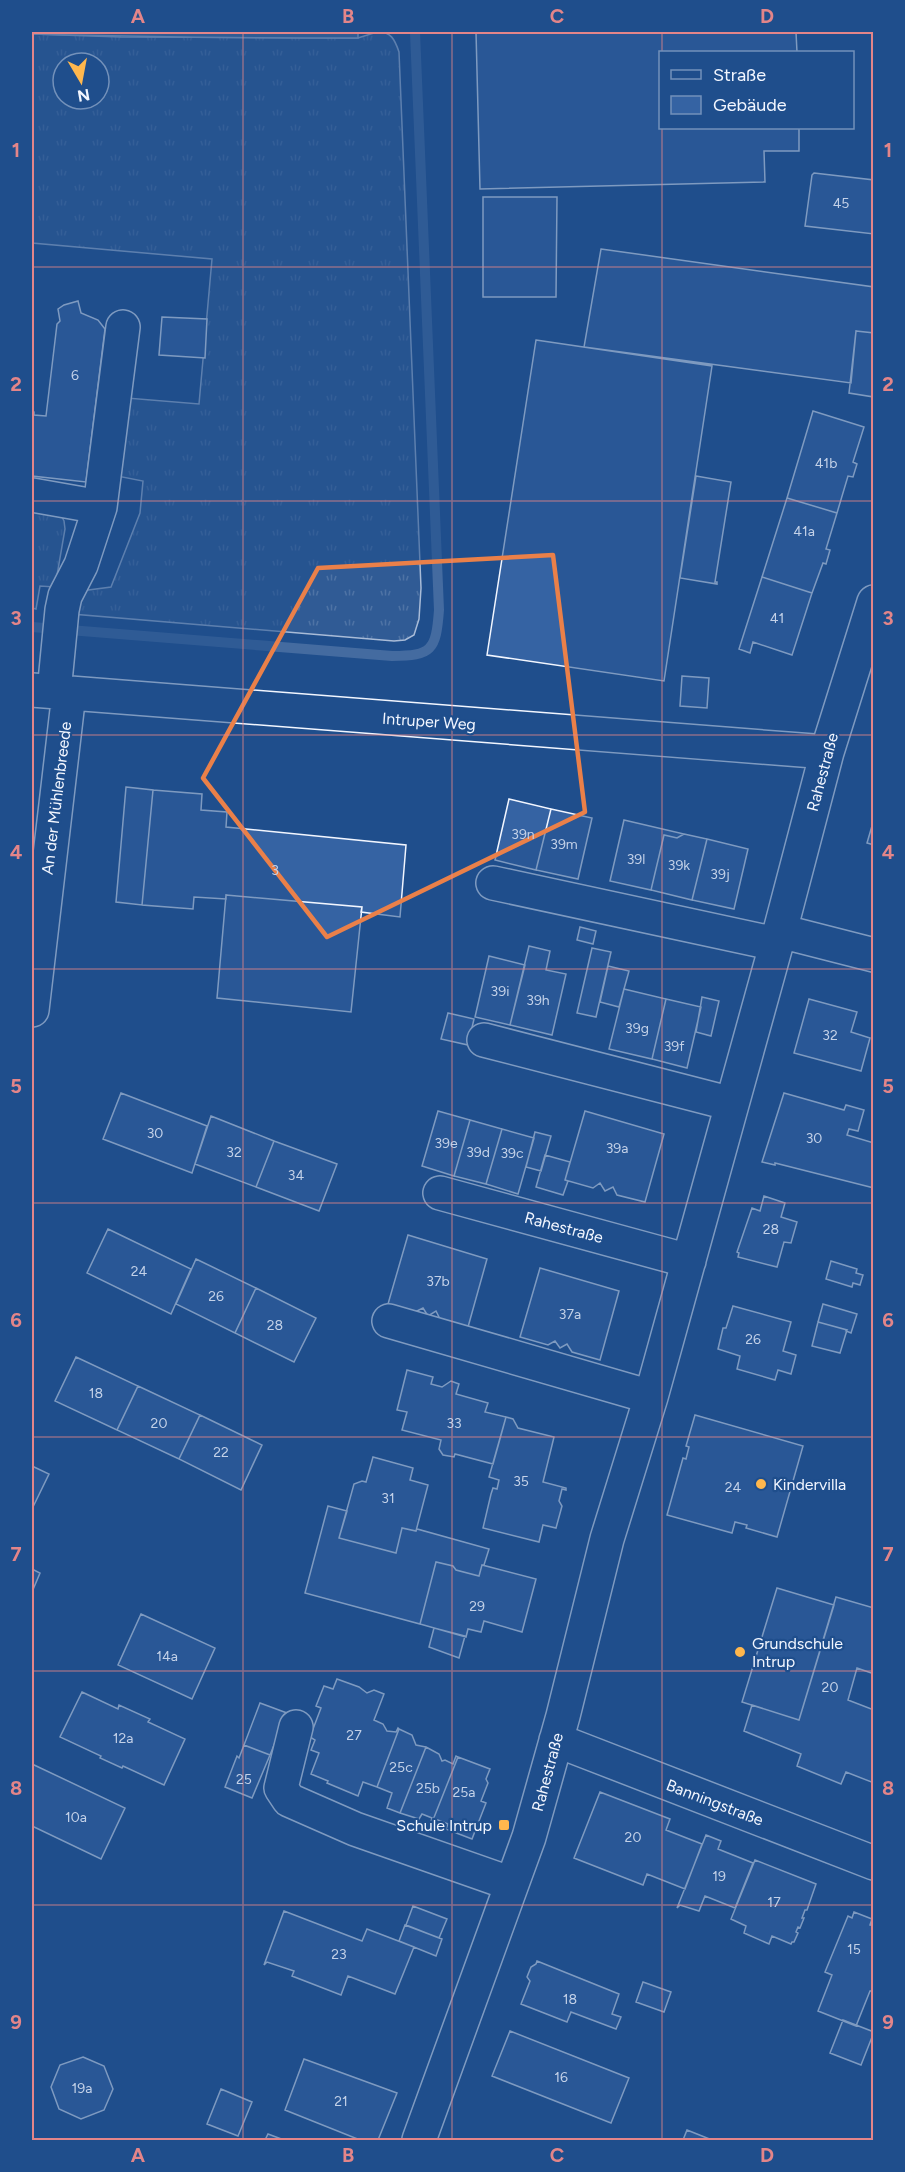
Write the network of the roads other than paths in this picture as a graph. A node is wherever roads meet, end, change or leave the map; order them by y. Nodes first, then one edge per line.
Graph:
1 (123, 327) dead end
2 (32, 495) edge
3 (100, 507) junction
4 (873, 602) edge
5 (51, 692) edge
6 (827, 752) junction
7 (493, 883) dead end
8 (778, 938) junction
9 (873, 955) edge
10 (32, 1010) edge
11 (484, 1040) dead end
12 (732, 1104) junction
13 (440, 1193) dead end
14 (689, 1261) junction
15 (389, 1321) dead end
16 (651, 1397) junction
17 (296, 1727) dead end
18 (556, 1740) junction
19 (873, 1863) edge
20 (512, 1884) junction
21 (419, 2140) edge

1 - 3 street, An der Mühlenbreede
2 - 3 street
3 - 5 street, An der Mühlenbreede
4 - 6 street, Rahestraße
5 - 6 street, Intruper Weg
5 - 10 street, An der Mühlenbreede
6 - 8 street, Rahestraße
7 - 8 street
8 - 9 street
8 - 12 street, Rahestraße
11 - 12 street
12 - 14 street, Rahestraße
13 - 14 street, Rahestraße
14 - 16 street, Rahestraße
15 - 16 street
16 - 18 street, Rahestraße
17 - 20 street
18 - 19 street, Banningstraße
18 - 20 street, Rahestraße
20 - 21 street, Rahestraße

